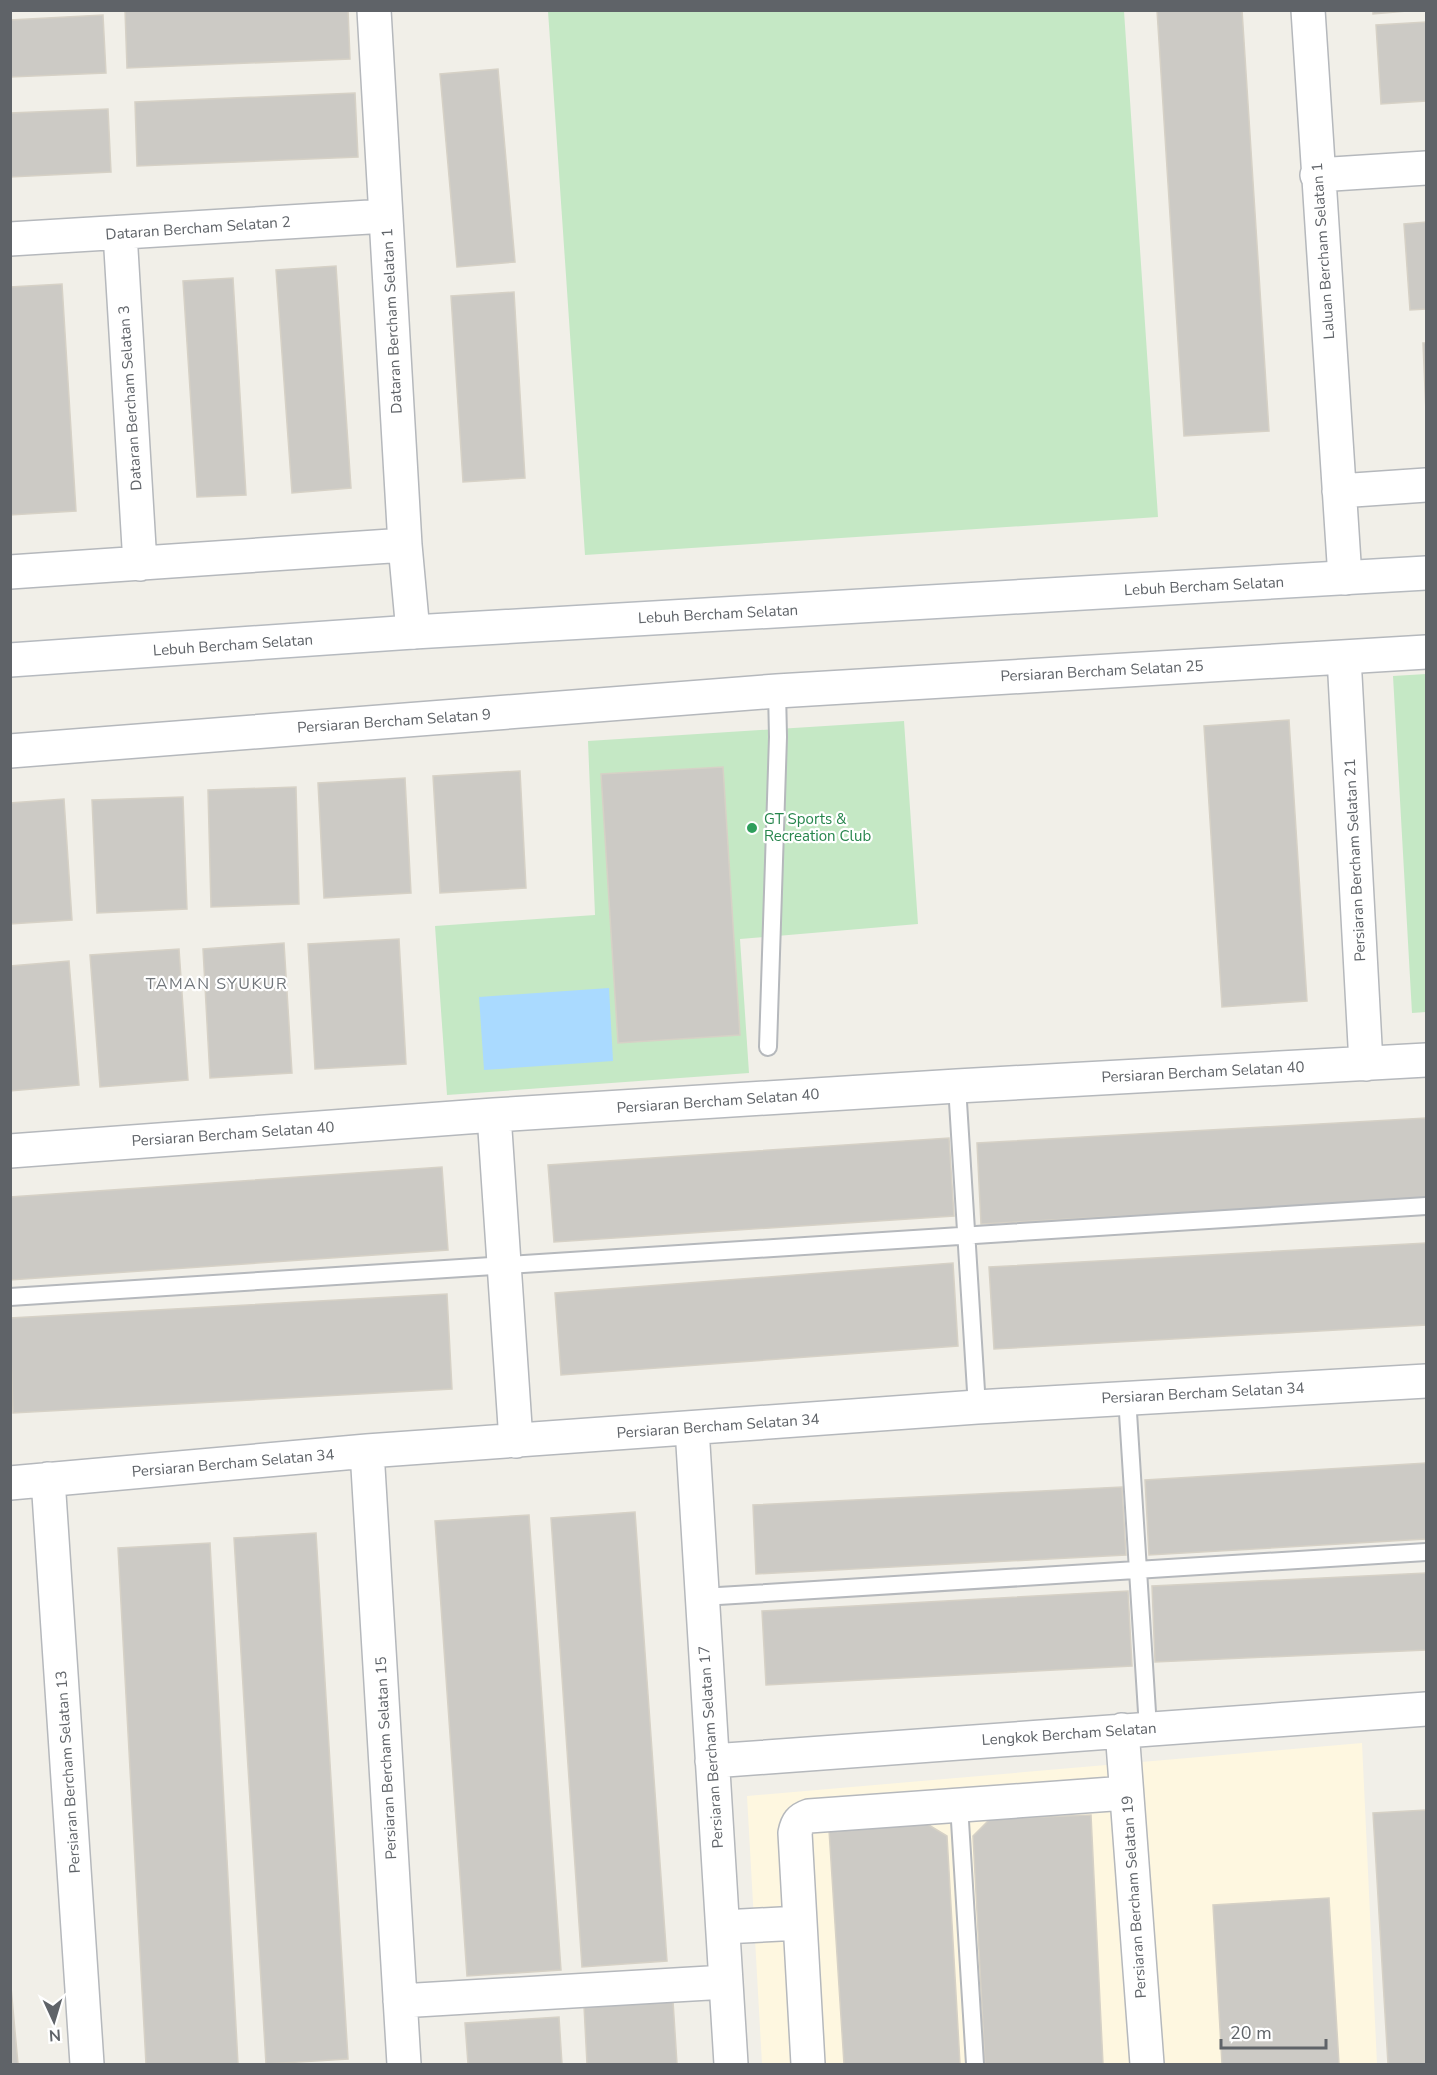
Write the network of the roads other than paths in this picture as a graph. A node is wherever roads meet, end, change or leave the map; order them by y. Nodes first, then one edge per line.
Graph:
1 (374, 10) edge
2 (1308, 10) edge
3 (1426, 168) edge
4 (1317, 175) junction
5 (386, 216) junction
6 (120, 233) junction
7 (10, 239) edge
8 (1426, 485) edge
9 (1339, 491) junction
10 (405, 545) junction
11 (140, 564) junction
12 (10, 572) edge
13 (1426, 573) edge
14 (1345, 578) junction
15 (412, 632) junction
16 (1426, 652) edge
17 (1344, 657) junction
18 (10, 660) edge
19 (777, 691) junction
20 (10, 751) edge
21 (768, 1047) dead end
22 (1426, 1060) edge
23 (1366, 1064) junction
24 (957, 1086) junction
25 (494, 1115) junction
26 (10, 1151) edge
27 (1426, 1206) edge
28 (968, 1236) junction
29 (506, 1266) junction
30 (10, 1297) edge
31 (1426, 1381) edge
32 (1127, 1397) junction
33 (977, 1407) junction
34 (692, 1428) junction
35 (516, 1441) junction
36 (367, 1451) junction
37 (48, 1479) junction
38 (10, 1483) edge
39 (1426, 1552) edge
40 (1138, 1570) junction
41 (702, 1597) junction
42 (1426, 1709) edge
43 (1135, 1729) junction
44 (712, 1761) junction
45 (1126, 1793) junction
46 (959, 1805) junction
47 (800, 1923) junction
48 (723, 1928) junction
49 (726, 1982) junction
50 (400, 2001) junction
51 (87, 2064) edge
52 (405, 2064) edge
53 (731, 2064) edge
54 (808, 2064) edge
55 (975, 2064) edge
56 (1147, 2064) edge

1 - 5 street, Dataran Bercham Selatan 1
2 - 4 street, Laluan Bercham Selatan 1
3 - 4 street
4 - 9 street, Laluan Bercham Selatan 1
5 - 6 street, Dataran Bercham Selatan 2
5 - 10 street, Dataran Bercham Selatan 1
6 - 7 street, Dataran Bercham Selatan 2
6 - 11 street, Dataran Bercham Selatan 3
8 - 9 street
9 - 14 street, Laluan Bercham Selatan 1
10 - 11 street
10 - 15 street, Dataran Bercham Selatan 1
11 - 12 street
13 - 14 street, Lebuh Bercham Selatan
14 - 15 street, Lebuh Bercham Selatan
15 - 18 street, Lebuh Bercham Selatan
16 - 17 street, Persiaran Bercham Selatan 25
17 - 19 street, Persiaran Bercham Selatan 25
17 - 23 street, Persiaran Bercham Selatan 21
19 - 20 street, Persiaran Bercham Selatan 9
19 - 21 lane
22 - 23 street, Persiaran Bercham Selatan 40
23 - 24 street, Persiaran Bercham Selatan 40
24 - 25 street, Persiaran Bercham Selatan 40
24 - 28 lane
25 - 26 street, Persiaran Bercham Selatan 40
25 - 29 street
27 - 28 lane
28 - 29 lane
28 - 33 lane
29 - 30 lane
29 - 35 street
31 - 32 street, Persiaran Bercham Selatan 34
32 - 33 street, Persiaran Bercham Selatan 34
32 - 40 lane
33 - 34 street, Persiaran Bercham Selatan 34
34 - 35 street, Persiaran Bercham Selatan 34
34 - 41 street, Persiaran Bercham Selatan 17
35 - 36 street, Persiaran Bercham Selatan 34
36 - 37 street, Persiaran Bercham Selatan 34
36 - 50 street, Persiaran Bercham Selatan 15
37 - 38 street, Persiaran Bercham Selatan 34
37 - 51 street, Persiaran Bercham Selatan 13
39 - 40 lane
40 - 41 lane
40 - 43 lane
41 - 44 street, Persiaran Bercham Selatan 17
42 - 43 street, Lengkok Bercham Selatan
43 - 44 street, Lengkok Bercham Selatan
43 - 45 street, Persiaran Bercham Selatan 19
44 - 48 street, Persiaran Bercham Selatan 17
45 - 46 street
45 - 56 street, Persiaran Bercham Selatan 19
46 - 47 street
46 - 55 lane
47 - 48 street
47 - 54 street
48 - 49 street, Persiaran Bercham Selatan 17
49 - 50 street
49 - 53 street, Persiaran Bercham Selatan 17
50 - 52 street, Persiaran Bercham Selatan 15

